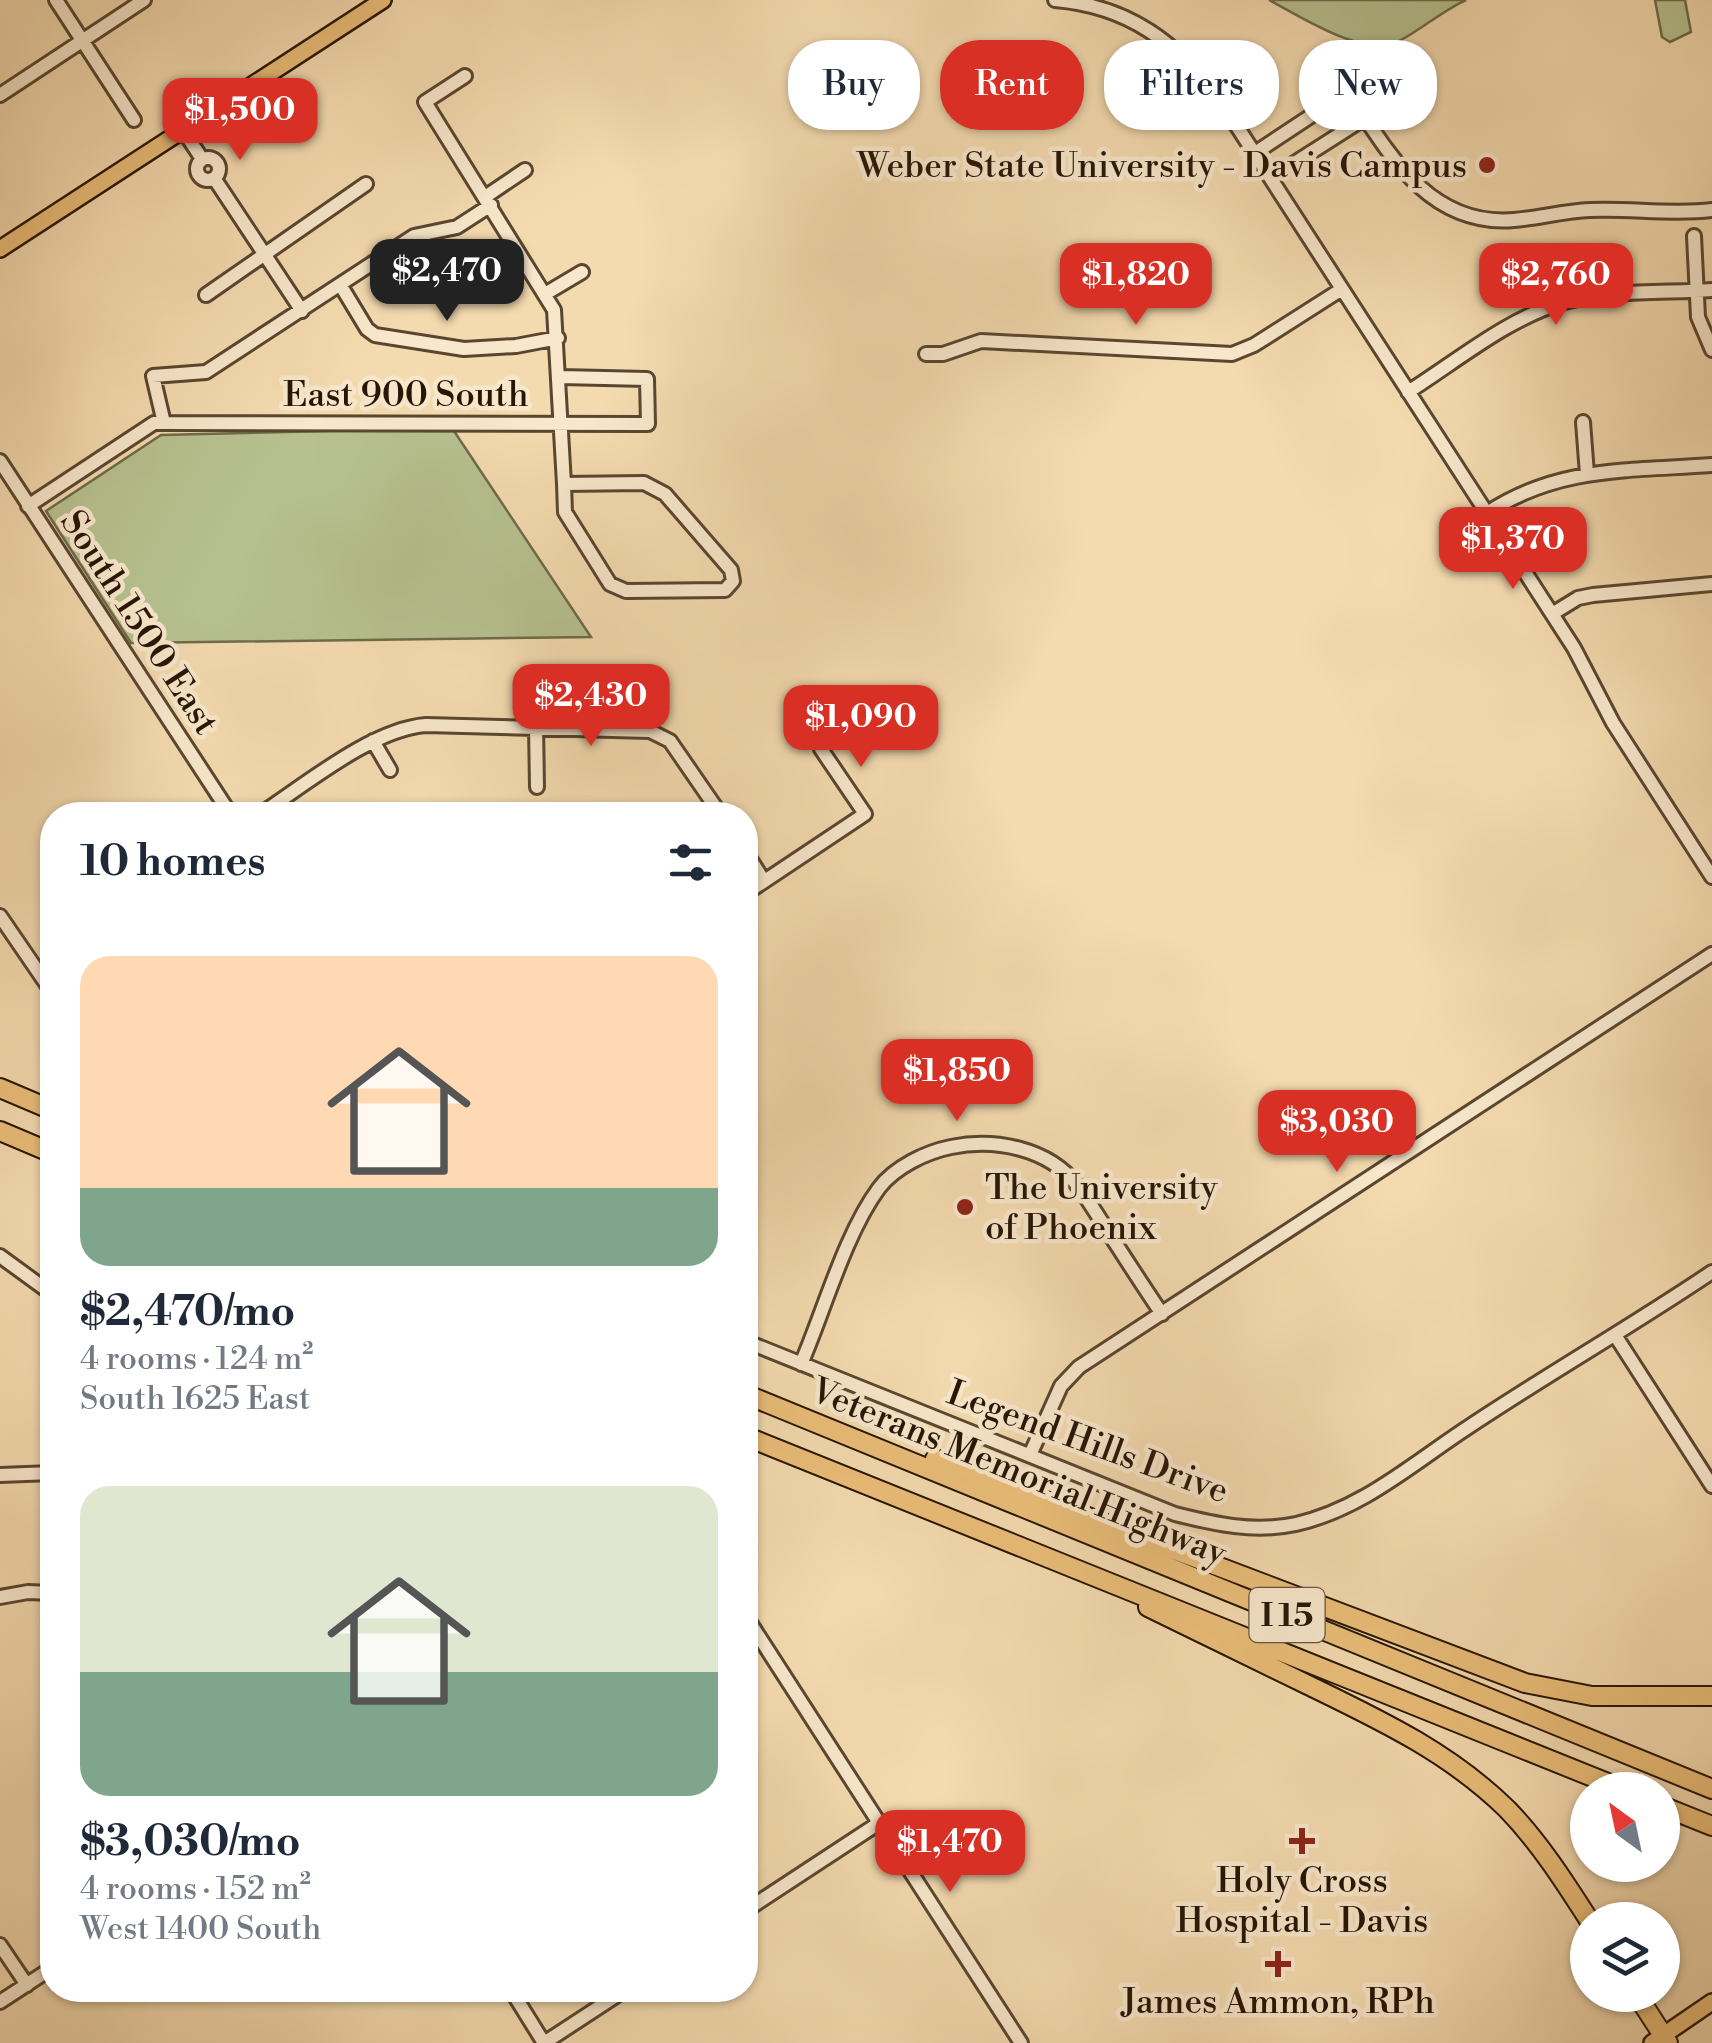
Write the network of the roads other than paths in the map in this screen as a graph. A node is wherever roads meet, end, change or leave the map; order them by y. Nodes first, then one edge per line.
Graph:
1 (56, 0) edge
2 (144, 0) edge
3 (383, 0) edge
4 (1054, 0) edge
5 (82, 40) junction
6 (465, 76) dead end
7 (0, 95) edge
8 (134, 120) dead end
9 (1299, 124) edge
10 (183, 130) junction
11 (1346, 130) edge
12 (1373, 130) edge
13 (1254, 153) junction
14 (525, 170) dead end
15 (1270, 178) junction
16 (366, 184) dead end
17 (488, 201) junction
18 (1712, 210) edge
19 (1694, 236) dead end
20 (0, 249) edge
21 (263, 255) junction
22 (582, 272) dead end
23 (341, 286) junction
24 (1342, 289) junction
25 (1712, 290) edge
26 (1696, 291) junction
27 (545, 294) junction
28 (206, 295) dead end
29 (302, 311) junction
30 (558, 338) junction
31 (1712, 350) edge
32 (926, 354) dead end
33 (561, 377) junction
34 (1408, 392) junction
35 (1583, 422) dead end
36 (164, 423) junction
37 (562, 424) junction
38 (0, 461) edge
39 (1712, 465) edge
40 (1587, 474) junction
41 (564, 484) junction
42 (28, 506) junction
43 (1487, 513) junction
44 (1712, 584) edge
45 (1552, 614) junction
46 (536, 726) junction
47 (374, 741) junction
48 (822, 749) dead end
49 (390, 770) dead end
50 (537, 787) dead end
51 (222, 802) edge
52 (279, 802) edge
53 (713, 802) edge
54 (758, 872) edge
55 (1712, 877) edge
56 (764, 881) junction
57 (758, 885) edge
58 (0, 916) edge
59 (1712, 954) edge
60 (40, 974) edge
61 (0, 1086) edge
62 (40, 1104) edge
63 (0, 1131) edge
64 (40, 1148) edge
65 (0, 1256) edge
66 (1712, 1272) edge
67 (40, 1282) edge
68 (1162, 1314) junction
69 (1615, 1335) junction
70 (758, 1346) edge
71 (801, 1364) junction
72 (758, 1399) edge
73 (758, 1441) edge
74 (861, 1442) junction
75 (1030, 1455) junction
76 (40, 1473) edge
77 (0, 1475) edge
78 (1712, 1486) edge
79 (1073, 1566) junction
80 (0, 1580) edge
81 (40, 1592) edge
82 (1, 1596) edge
83 (758, 1635) edge
84 (1712, 1696) edge
85 (1580, 1772) edge
86 (1712, 1789) edge
87 (1680, 1813) edge
88 (878, 1823) junction
89 (1712, 1826) edge
90 (758, 1902) edge
91 (1577, 1902) edge
92 (0, 1945) edge
93 (40, 1976) edge
94 (27, 1985) junction
95 (0, 2002) edge
96 (518, 2002) edge
97 (607, 2002) edge
98 (1712, 2002) edge
99 (1646, 2012) edge
100 (1661, 2040) edge
101 (544, 2043) edge
102 (1021, 2043) edge

1 - 5 street
2 - 5 street
3 - 10 main road
4 - 13 street
5 - 7 street
5 - 8 street
6 - 17 street
9 - 13 street
10 - 20 main road
10 - 21 street
11 - 15 street
12 - 18 street
13 - 15 street
14 - 17 street
15 - 24 street
16 - 21 street
17 - 23 street
17 - 27 street
19 - 26 street
21 - 28 street
21 - 29 street
22 - 27 street
23 - 29 street
23 - 30 street
24 - 32 street
24 - 34 street
25 - 26 street
26 - 31 street
26 - 34 street
27 - 30 street
29 - 36 street
30 - 33 street
33 - 37 street
33 - 37 street, East 900 South
34 - 43 street
35 - 40 street
36 - 37 street, East 900 South
36 - 42 street
37 - 41 street
38 - 42 street, South 1500 East
39 - 40 street
40 - 43 street
41 - 41 street
42 - 51 street, South 1500 East
43 - 45 street
44 - 45 street
45 - 55 street
46 - 47 street
46 - 50 street
46 - 53 street
47 - 49 street
47 - 52 street
48 - 56 street
54 - 56 street
56 - 57 street
58 - 60 street
59 - 68 street
61 - 62 highway
63 - 64 highway
65 - 67 street
66 - 69 street, Legend Hills Drive
68 - 71 street
68 - 75 street
69 - 75 street, Legend Hills Drive
69 - 78 street
70 - 71 street, Legend Hills Drive
71 - 75 street, Legend Hills Drive
72 - 74 highway, Veterans Memorial Highway / I 15
73 - 79 highway, Veterans Memorial Highway / I 15
74 - 84 highway
74 - 86 highway, Veterans Memorial Highway / I 15
76 - 77 street
79 - 85 highway, Veterans Memorial Highway / I 15
79 - 91 highway
80 - 82 street
81 - 82 street
83 - 88 street
87 - 89 highway
88 - 90 street
88 - 102 street
92 - 94 street
93 - 94 street
94 - 95 street
96 - 101 street
97 - 101 street
98 - 100 main road
99 - 100 highway

